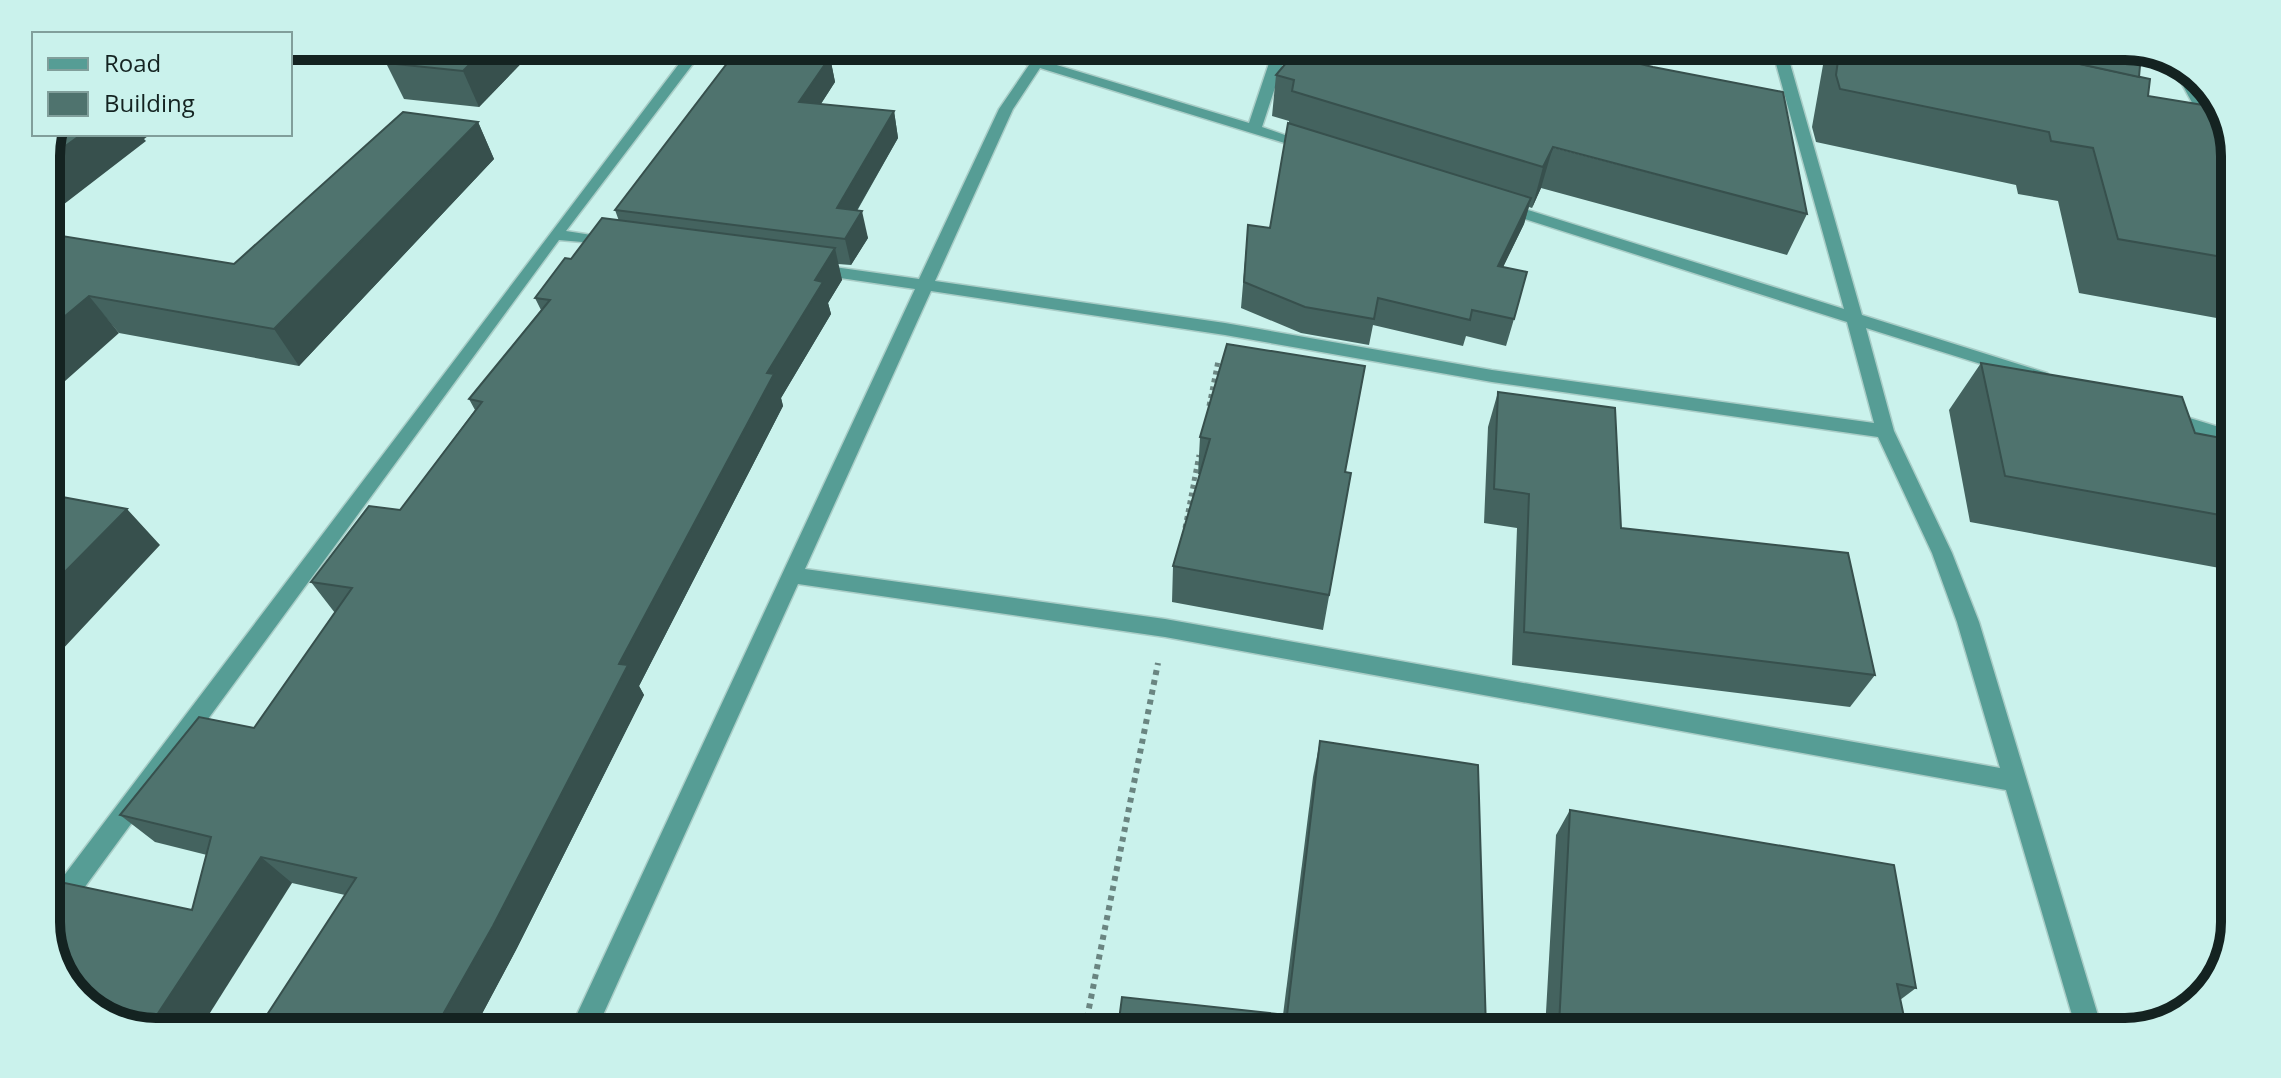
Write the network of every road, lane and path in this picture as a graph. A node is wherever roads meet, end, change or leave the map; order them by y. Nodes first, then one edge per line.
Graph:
1 (689, 60) edge
2 (1027, 60) edge
3 (1277, 60) edge
4 (1782, 60) edge
5 (1830, 60) edge
6 (1037, 63) junction
7 (1860, 67) edge
8 (2186, 82) edge
9 (1254, 129) junction
10 (1327, 152) edge
11 (2221, 153) edge
12 (1487, 202) edge
13 (555, 235) junction
14 (632, 245) edge
15 (802, 267) edge
16 (925, 283) junction
17 (1855, 318) junction
18 (1225, 329) junction
19 (2051, 380) edge
20 (2156, 414) edge
21 (1207, 419) edge
22 (1885, 431) junction
23 (2221, 435) edge
24 (1201, 448) edge
25 (1183, 538) edge
26 (791, 575) junction
27 (1165, 628) junction
28 (2015, 781) junction
29 (60, 900) edge
30 (588, 1018) edge
31 (1087, 1018) edge
32 (2086, 1018) edge

1 - 13 street
2 - 6 street
3 - 9 street
4 - 17 street
5 - 7 street
6 - 9 street
6 - 16 street
8 - 11 street
9 - 10 street
12 - 17 street
13 - 14 street
13 - 29 street
15 - 16 street
16 - 18 street
16 - 26 street
17 - 19 street
17 - 22 street
18 - 21 path
18 - 22 street
20 - 23 street
22 - 28 street
24 - 25 path
26 - 27 street
26 - 30 street
27 - 28 street
27 - 31 path
28 - 32 street

